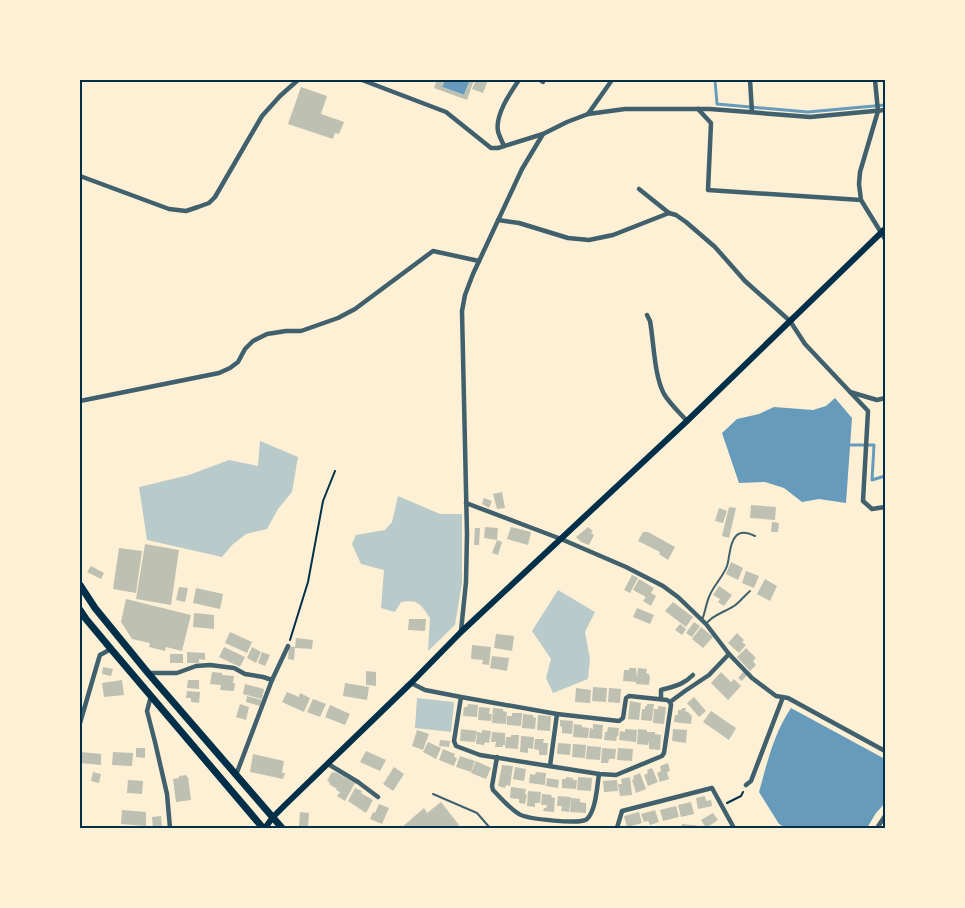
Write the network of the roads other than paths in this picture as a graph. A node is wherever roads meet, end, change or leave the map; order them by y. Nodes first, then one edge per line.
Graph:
1 (298, 80) edge
2 (362, 80) edge
3 (519, 80) edge
4 (612, 80) edge
5 (750, 80) edge
6 (875, 80) edge
7 (698, 109) junction
8 (885, 110) edge
9 (878, 111) junction
10 (752, 112) junction
11 (588, 114) junction
12 (543, 134) junction
13 (504, 146) junction
14 (80, 176) edge
15 (639, 190) dead end
16 (861, 200) junction
17 (669, 213) junction
18 (498, 220) junction
19 (884, 233) edge
20 (479, 261) junction
21 (647, 315) dead end
22 (790, 321) junction
23 (849, 391) junction
24 (885, 398) edge
25 (80, 401) edge
26 (687, 421) junction
27 (466, 503) junction
28 (885, 507) edge
29 (754, 536) dead end
30 (561, 539) junction
31 (80, 585) edge
32 (750, 591) dead end
33 (80, 610) edge
34 (83, 621) edge
35 (704, 622) junction
36 (461, 632) junction
37 (288, 646) road end
38 (110, 649) junction
39 (729, 654) junction
40 (148, 673) junction
41 (693, 675) dead end
42 (272, 680) junction
43 (411, 683) junction
44 (151, 696) junction
45 (461, 697) junction
46 (783, 697) junction
47 (661, 699) junction
48 (670, 702) junction
49 (556, 714) junction
50 (80, 723) edge
51 (885, 751) edge
52 (497, 757) junction
53 (328, 764) junction
54 (550, 766) junction
55 (599, 774) junction
56 (236, 775) junction
57 (746, 785) road end
58 (433, 794) dead end
59 (378, 798) dead end
60 (885, 816) edge
61 (273, 817) junction
62 (170, 828) edge
63 (264, 828) edge
64 (282, 828) edge
65 (490, 828) edge
66 (617, 828) edge
67 (734, 828) edge
68 (876, 828) edge

1 - 14 street
2 - 13 street
3 - 13 street
4 - 11 street
5 - 10 street
6 - 9 street
7 - 10 street
7 - 11 street
7 - 16 street
8 - 9 street
9 - 10 street
9 - 16 street
11 - 12 street
12 - 13 street
12 - 18 street
15 - 17 street
16 - 19 street
17 - 18 street
17 - 22 street
18 - 20 street
19 - 22 main road
20 - 25 street
20 - 27 street
21 - 26 street
22 - 23 street
22 - 26 main road
23 - 24 street
23 - 28 street
26 - 30 main road
27 - 30 street
27 - 36 street
29 - 35 lane
30 - 35 street
30 - 36 main road
31 - 40 main road
32 - 35 lane
33 - 34 main road
34 - 38 main road
35 - 39 street
36 - 43 main road
37 - 42 street
38 - 44 main road
38 - 50 street
39 - 46 street
39 - 48 street
40 - 42 street
40 - 56 main road
41 - 47 street
42 - 56 street
43 - 45 street
43 - 53 main road
44 - 62 street
44 - 63 main road
45 - 49 street
45 - 52 street
46 - 51 street
46 - 57 street
47 - 48 street
47 - 49 street
48 - 55 street
49 - 54 street
52 - 54 street
52 - 55 street
53 - 59 street
53 - 61 main road
54 - 55 street
56 - 61 main road
58 - 65 lane
60 - 68 street
61 - 63 main road
61 - 64 main road
66 - 67 street

